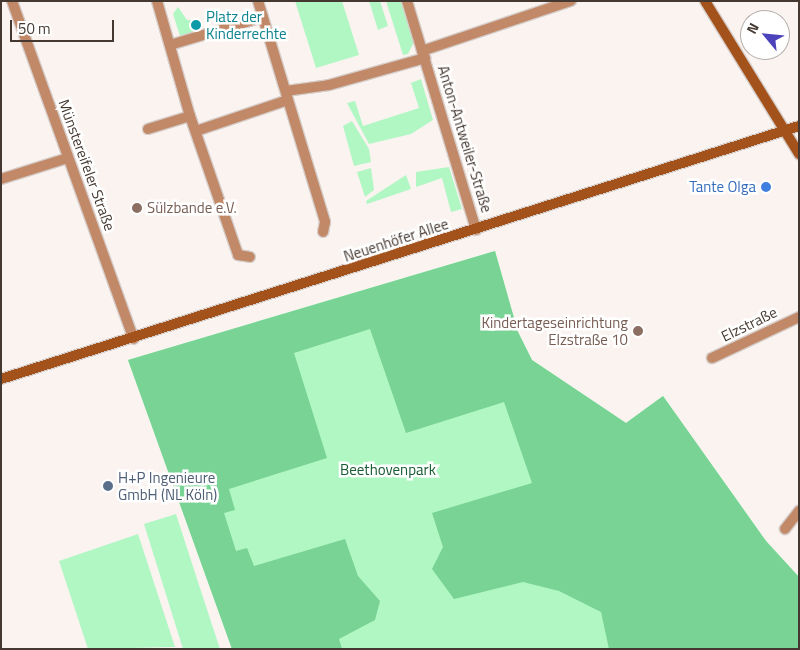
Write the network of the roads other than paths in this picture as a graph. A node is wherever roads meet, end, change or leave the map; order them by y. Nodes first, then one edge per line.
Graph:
1 (12, 1) edge
2 (157, 1) edge
3 (258, 1) edge
4 (407, 1) edge
5 (571, 1) edge
6 (705, 1) edge
7 (263, 17) junction
8 (170, 45) junction
9 (423, 54) junction
10 (287, 95) junction
11 (190, 116) junction
12 (799, 126) edge
13 (148, 129) dead end
14 (196, 131) junction
15 (785, 132) junction
16 (799, 154) edge
17 (68, 158) junction
18 (1, 179) edge
19 (476, 230) junction
20 (323, 232) dead end
21 (250, 257) dead end
22 (799, 316) edge
23 (134, 339) junction
24 (712, 358) dead end
25 (1, 379) edge
26 (799, 511) edge
27 (786, 529) dead end

1 - 17 street, Münstereifeler Straße
2 - 8 street
3 - 7 street
4 - 9 street, Anton-Antweiler-Straße
5 - 9 street
6 - 15 street
7 - 8 street
7 - 10 street
8 - 11 street
9 - 10 street, Anton-Antweiler-Straße
9 - 19 street, Anton-Antweiler-Straße
10 - 14 street
10 - 20 street
11 - 13 street
11 - 14 street
12 - 15 street, Neuenhöfer Allee
14 - 21 street
15 - 16 street
15 - 19 street, Neuenhöfer Allee
17 - 18 street
17 - 23 street, Münstereifeler Straße
19 - 23 street, Neuenhöfer Allee
22 - 24 street, Elzstraße
23 - 25 street, Neuenhöfer Allee
26 - 27 street

